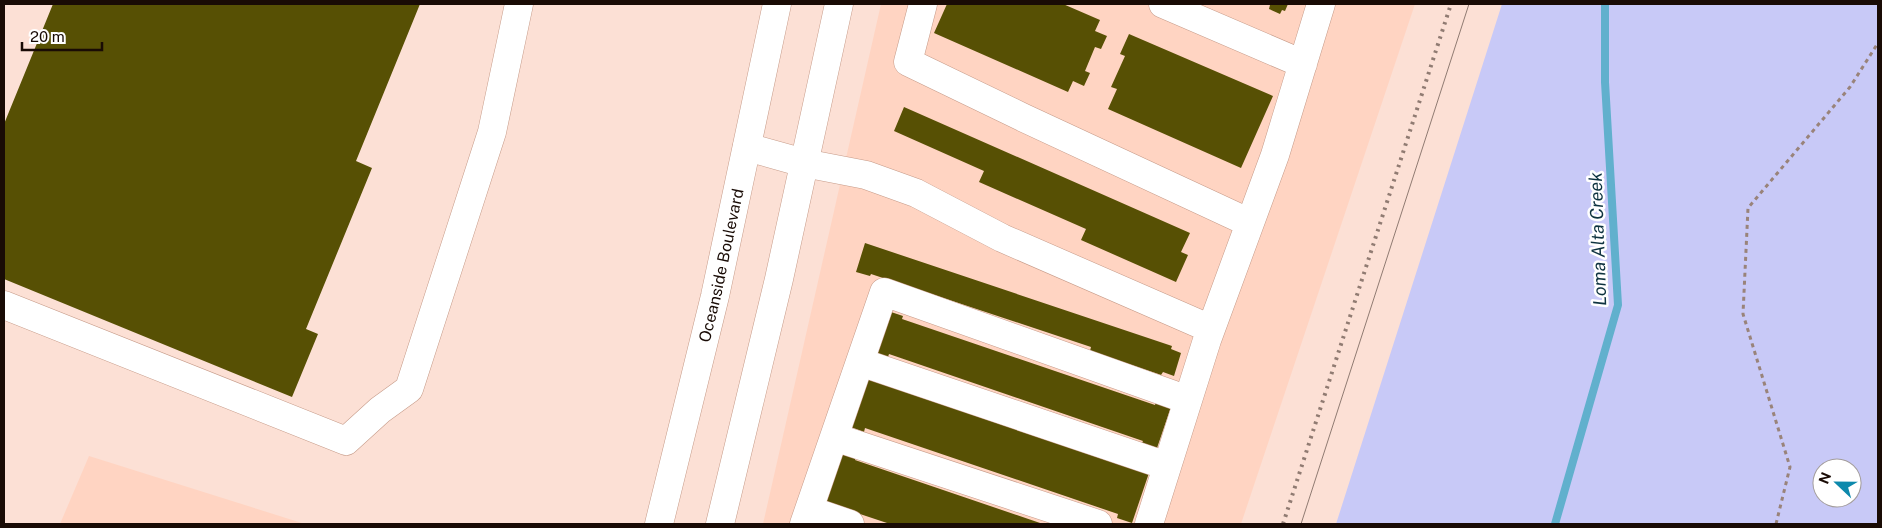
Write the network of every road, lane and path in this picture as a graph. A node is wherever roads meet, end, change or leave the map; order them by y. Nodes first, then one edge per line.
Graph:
1 (518, 4) edge
2 (777, 4) edge
3 (838, 4) edge
4 (923, 4) edge
5 (1163, 4) edge
6 (1321, 4) edge
7 (1878, 43) edge
8 (1303, 64) junction
9 (747, 147) junction
10 (804, 163) junction
11 (1250, 222) junction
12 (4, 305) edge
13 (1211, 329) junction
14 (860, 362) junction
15 (1188, 400) junction
16 (834, 437) junction
17 (1167, 466) junction
18 (806, 517) edge
19 (658, 524) edge
20 (720, 524) edge
21 (850, 524) edge
22 (1098, 524) edge
23 (1149, 524) edge
24 (1776, 524) edge

1 - 12 street
2 - 9 street, Oceanside Boulevard
3 - 10 street
4 - 11 street
5 - 8 street
6 - 8 street
7 - 24 path
8 - 11 street
9 - 10 street
9 - 19 street, Oceanside Boulevard
10 - 13 street
10 - 20 street
11 - 13 street
13 - 15 street
14 - 15 street
14 - 16 street
14 - 17 street
15 - 17 street
16 - 18 street
16 - 22 street
17 - 23 street
18 - 21 street

